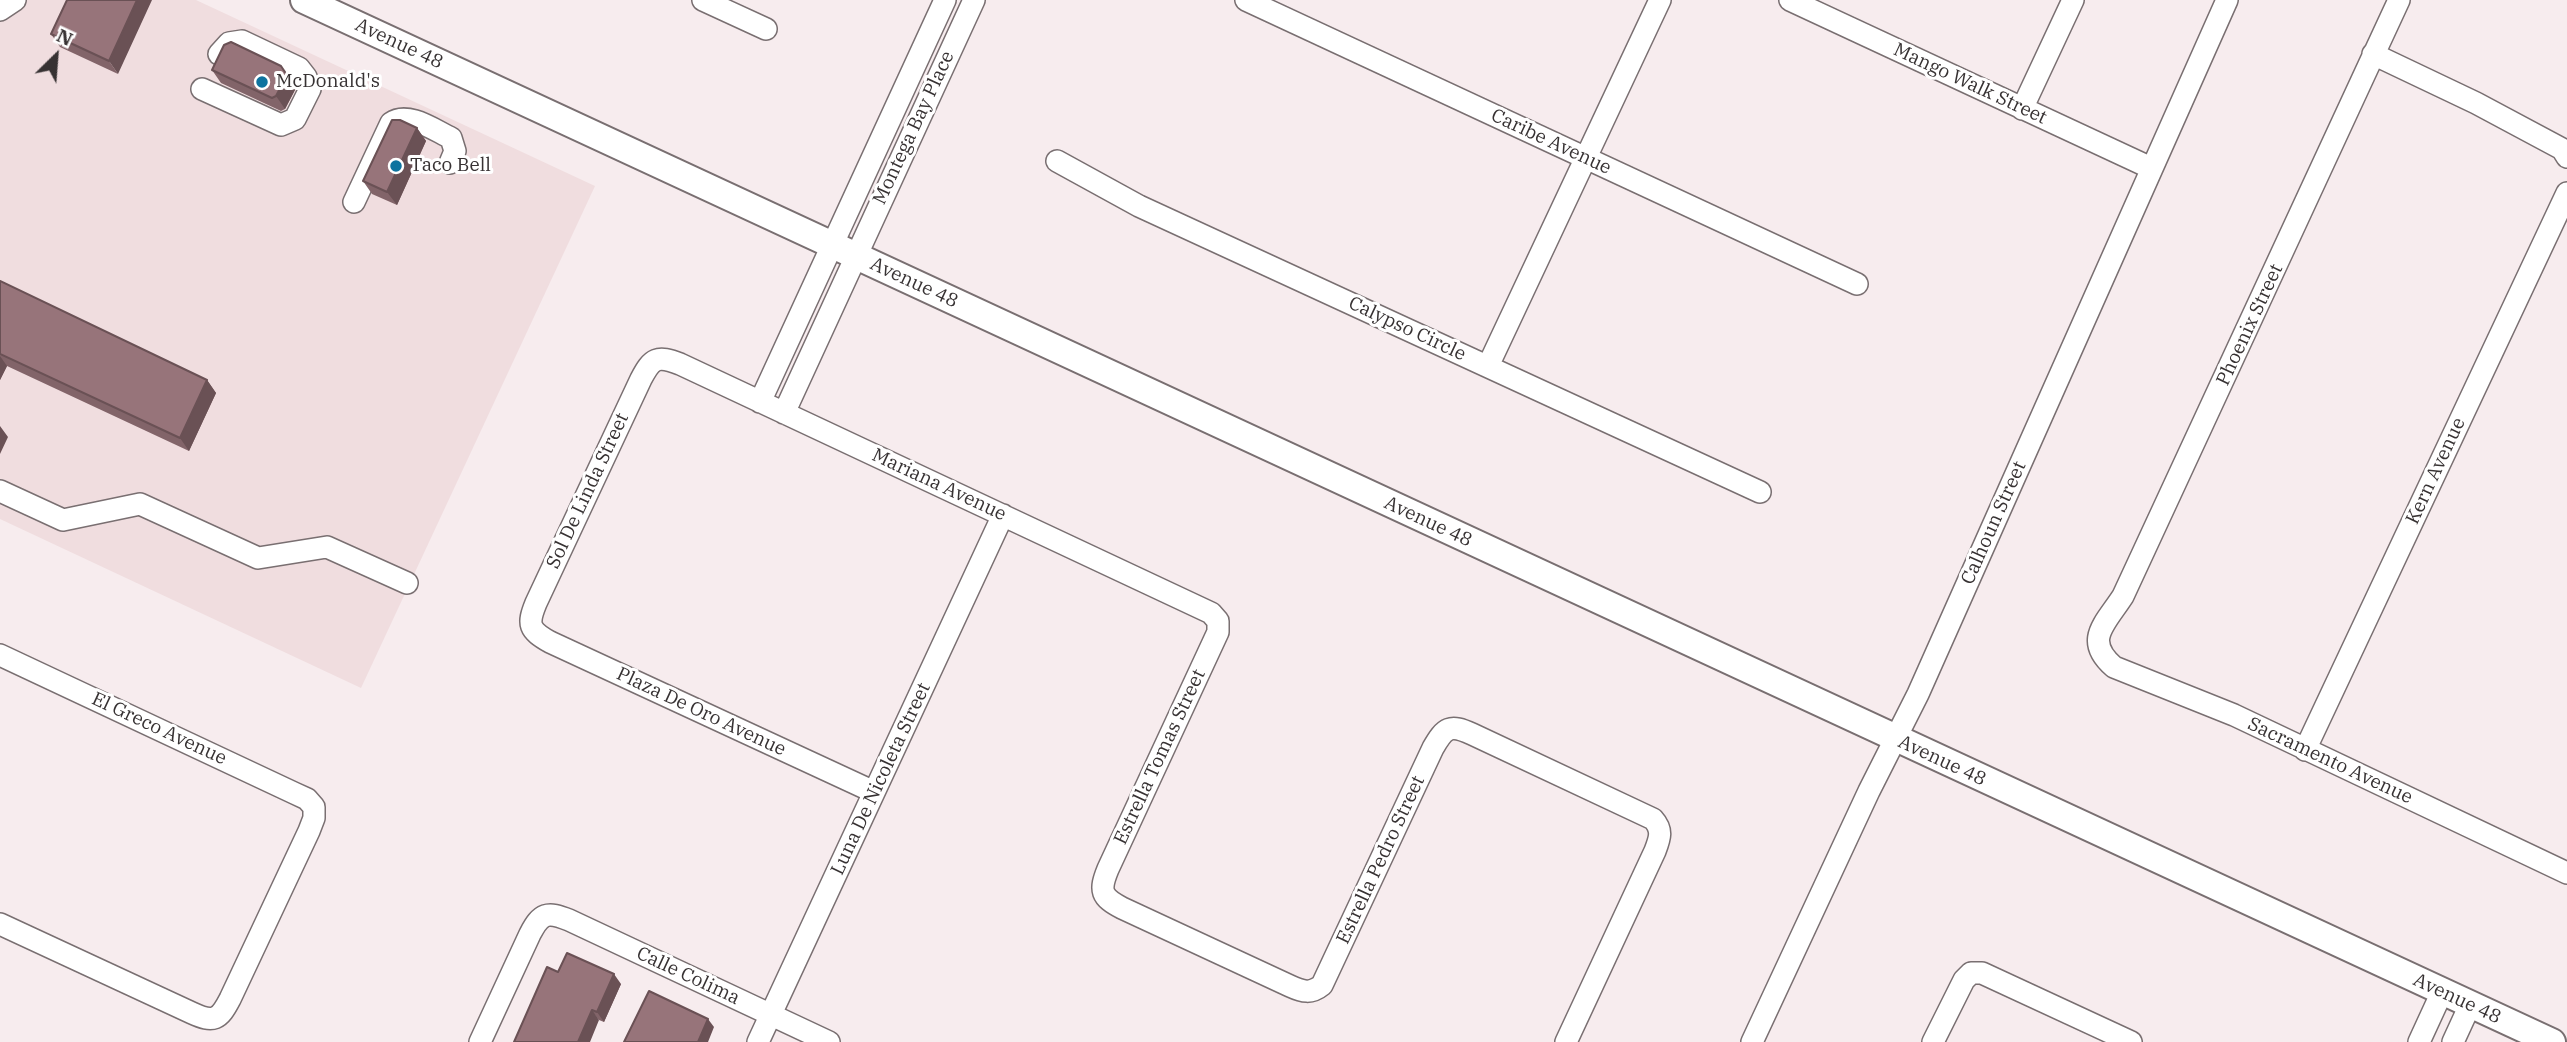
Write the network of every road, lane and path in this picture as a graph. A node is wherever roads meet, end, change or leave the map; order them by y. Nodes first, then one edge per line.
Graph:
1 (15, 0) edge
2 (304, 0) edge
3 (703, 0) edge
4 (945, 0) edge
5 (974, 0) edge
6 (1246, 0) edge
7 (1660, 0) edge
8 (1790, 0) edge
9 (2073, 0) edge
10 (2227, 0) edge
11 (2399, 0) edge
12 (0, 10) edge
13 (766, 29) dead end
14 (219, 54) edge
15 (2373, 54) junction
16 (202, 89) dead end
17 (2022, 109) junction
18 (2567, 157) edge
19 (1585, 158) junction
20 (1056, 161) dead end
21 (450, 163) dead end
22 (2151, 167) junction
23 (2567, 192) edge
24 (354, 202) dead end
25 (833, 245) junction
26 (857, 257) junction
27 (1857, 284) dead end
28 (656, 359) joint
29 (1488, 366) junction
30 (760, 402) junction
31 (784, 413) junction
32 (0, 491) edge
33 (1760, 492) dead end
34 (1003, 515) junction
35 (407, 583) dead end
36 (1218, 621) joint
37 (531, 626) joint
38 (2098, 647) joint
39 (0, 655) edge
40 (1895, 739) junction
41 (2305, 750) junction
42 (874, 792) junction
43 (2567, 873) edge
44 (0, 924) edge
45 (1314, 991) joint
46 (2442, 992) junction
47 (2470, 1005) junction
48 (771, 1015) junction
49 (480, 1042) edge
50 (758, 1042) edge
51 (829, 1042) edge
52 (1566, 1042) edge
53 (1752, 1042) edge
54 (1933, 1042) edge
55 (2131, 1042) edge
56 (2419, 1042) edge
57 (2453, 1042) edge
58 (2552, 1042) edge

1 - 12 street
2 - 25 main road, Avenue 48
3 - 13 street
4 - 25 street, Montega Bay Place
5 - 26 street, Montega Bay Place
6 - 19 street, Caribe Avenue
7 - 19 street
8 - 17 street, Mango Walk Street
9 - 17 street
10 - 22 street, Calhoun Street
11 - 15 street, Phoenix Street
14 - 16 street
15 - 18 street
15 - 38 street, Phoenix Street
17 - 22 street, Mango Walk Street
19 - 27 street, Caribe Avenue
19 - 29 street
20 - 29 street, Calypso Circle
21 - 24 street
22 - 40 street, Calhoun Street
23 - 41 street, Kern Avenue
25 - 26 main road, Avenue 48
25 - 30 street, Montega Bay Place
26 - 31 street, Montega Bay Place
26 - 40 main road, Avenue 48
28 - 30 street, Mariana Avenue
28 - 37 street, Sol De Linda Street
29 - 33 street, Calypso Circle
30 - 31 street, Mariana Avenue
31 - 34 street, Mariana Avenue
32 - 35 street
34 - 36 street, Mariana Avenue
34 - 42 street, Luna De Nicoleta Street
36 - 45 street, Estrella Tomas Street
37 - 42 street, Plaza De Oro Avenue
38 - 41 street, Sacramento Avenue
39 - 44 street, El Greco Avenue
40 - 46 main road, Avenue 48
40 - 53 street, Calhoun Street
41 - 43 street, Sacramento Avenue
42 - 48 street, Luna De Nicoleta Street
45 - 52 street, Estrella Pedro Street
46 - 47 main road, Avenue 48
46 - 56 street
47 - 57 street
47 - 58 main road, Avenue 48
48 - 49 street, Calle Colima
48 - 50 street, Luna De Nicoleta Street
48 - 51 street, Calle Colima
54 - 55 street

